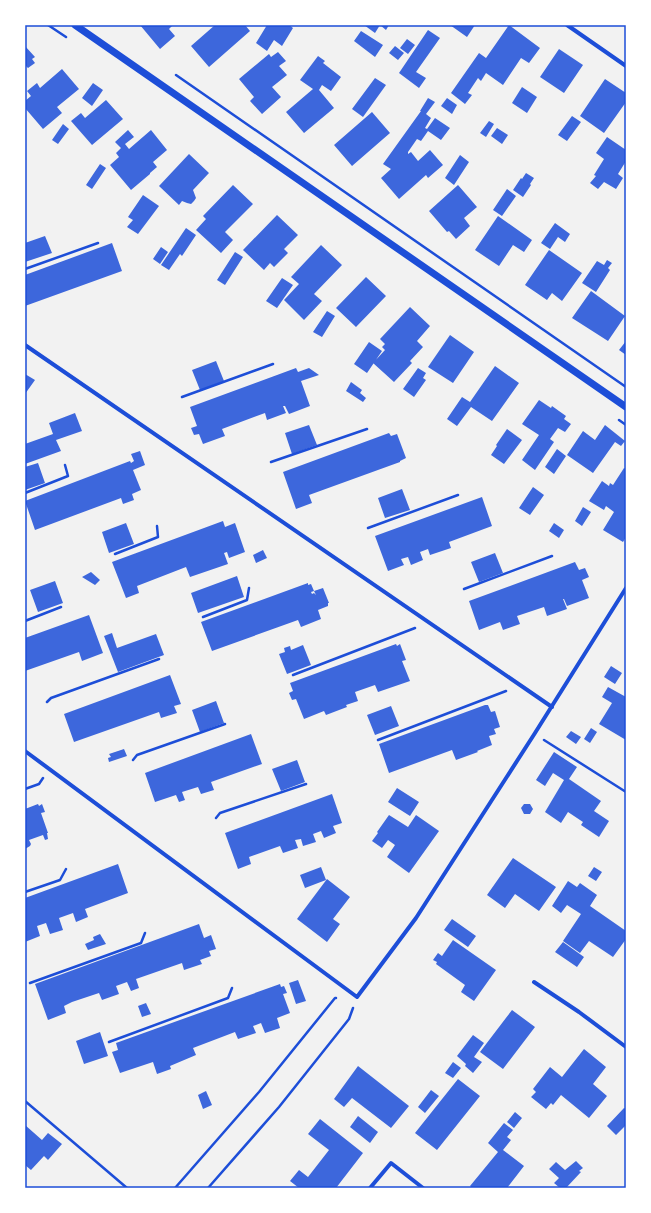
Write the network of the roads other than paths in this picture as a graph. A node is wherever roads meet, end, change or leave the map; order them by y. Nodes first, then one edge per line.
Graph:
1 (75, 25) edge
2 (566, 25) edge
3 (626, 66) edge
4 (25, 345) edge
5 (626, 407) edge
6 (626, 588) edge
7 (552, 707) junction
8 (25, 751) edge
9 (534, 982) dead end
10 (626, 1047) edge
11 (370, 1188) edge
12 (422, 1188) edge

1 - 5 street
2 - 3 street
4 - 7 street
6 - 7 street
7 - 8 street
9 - 10 street
11 - 12 street

